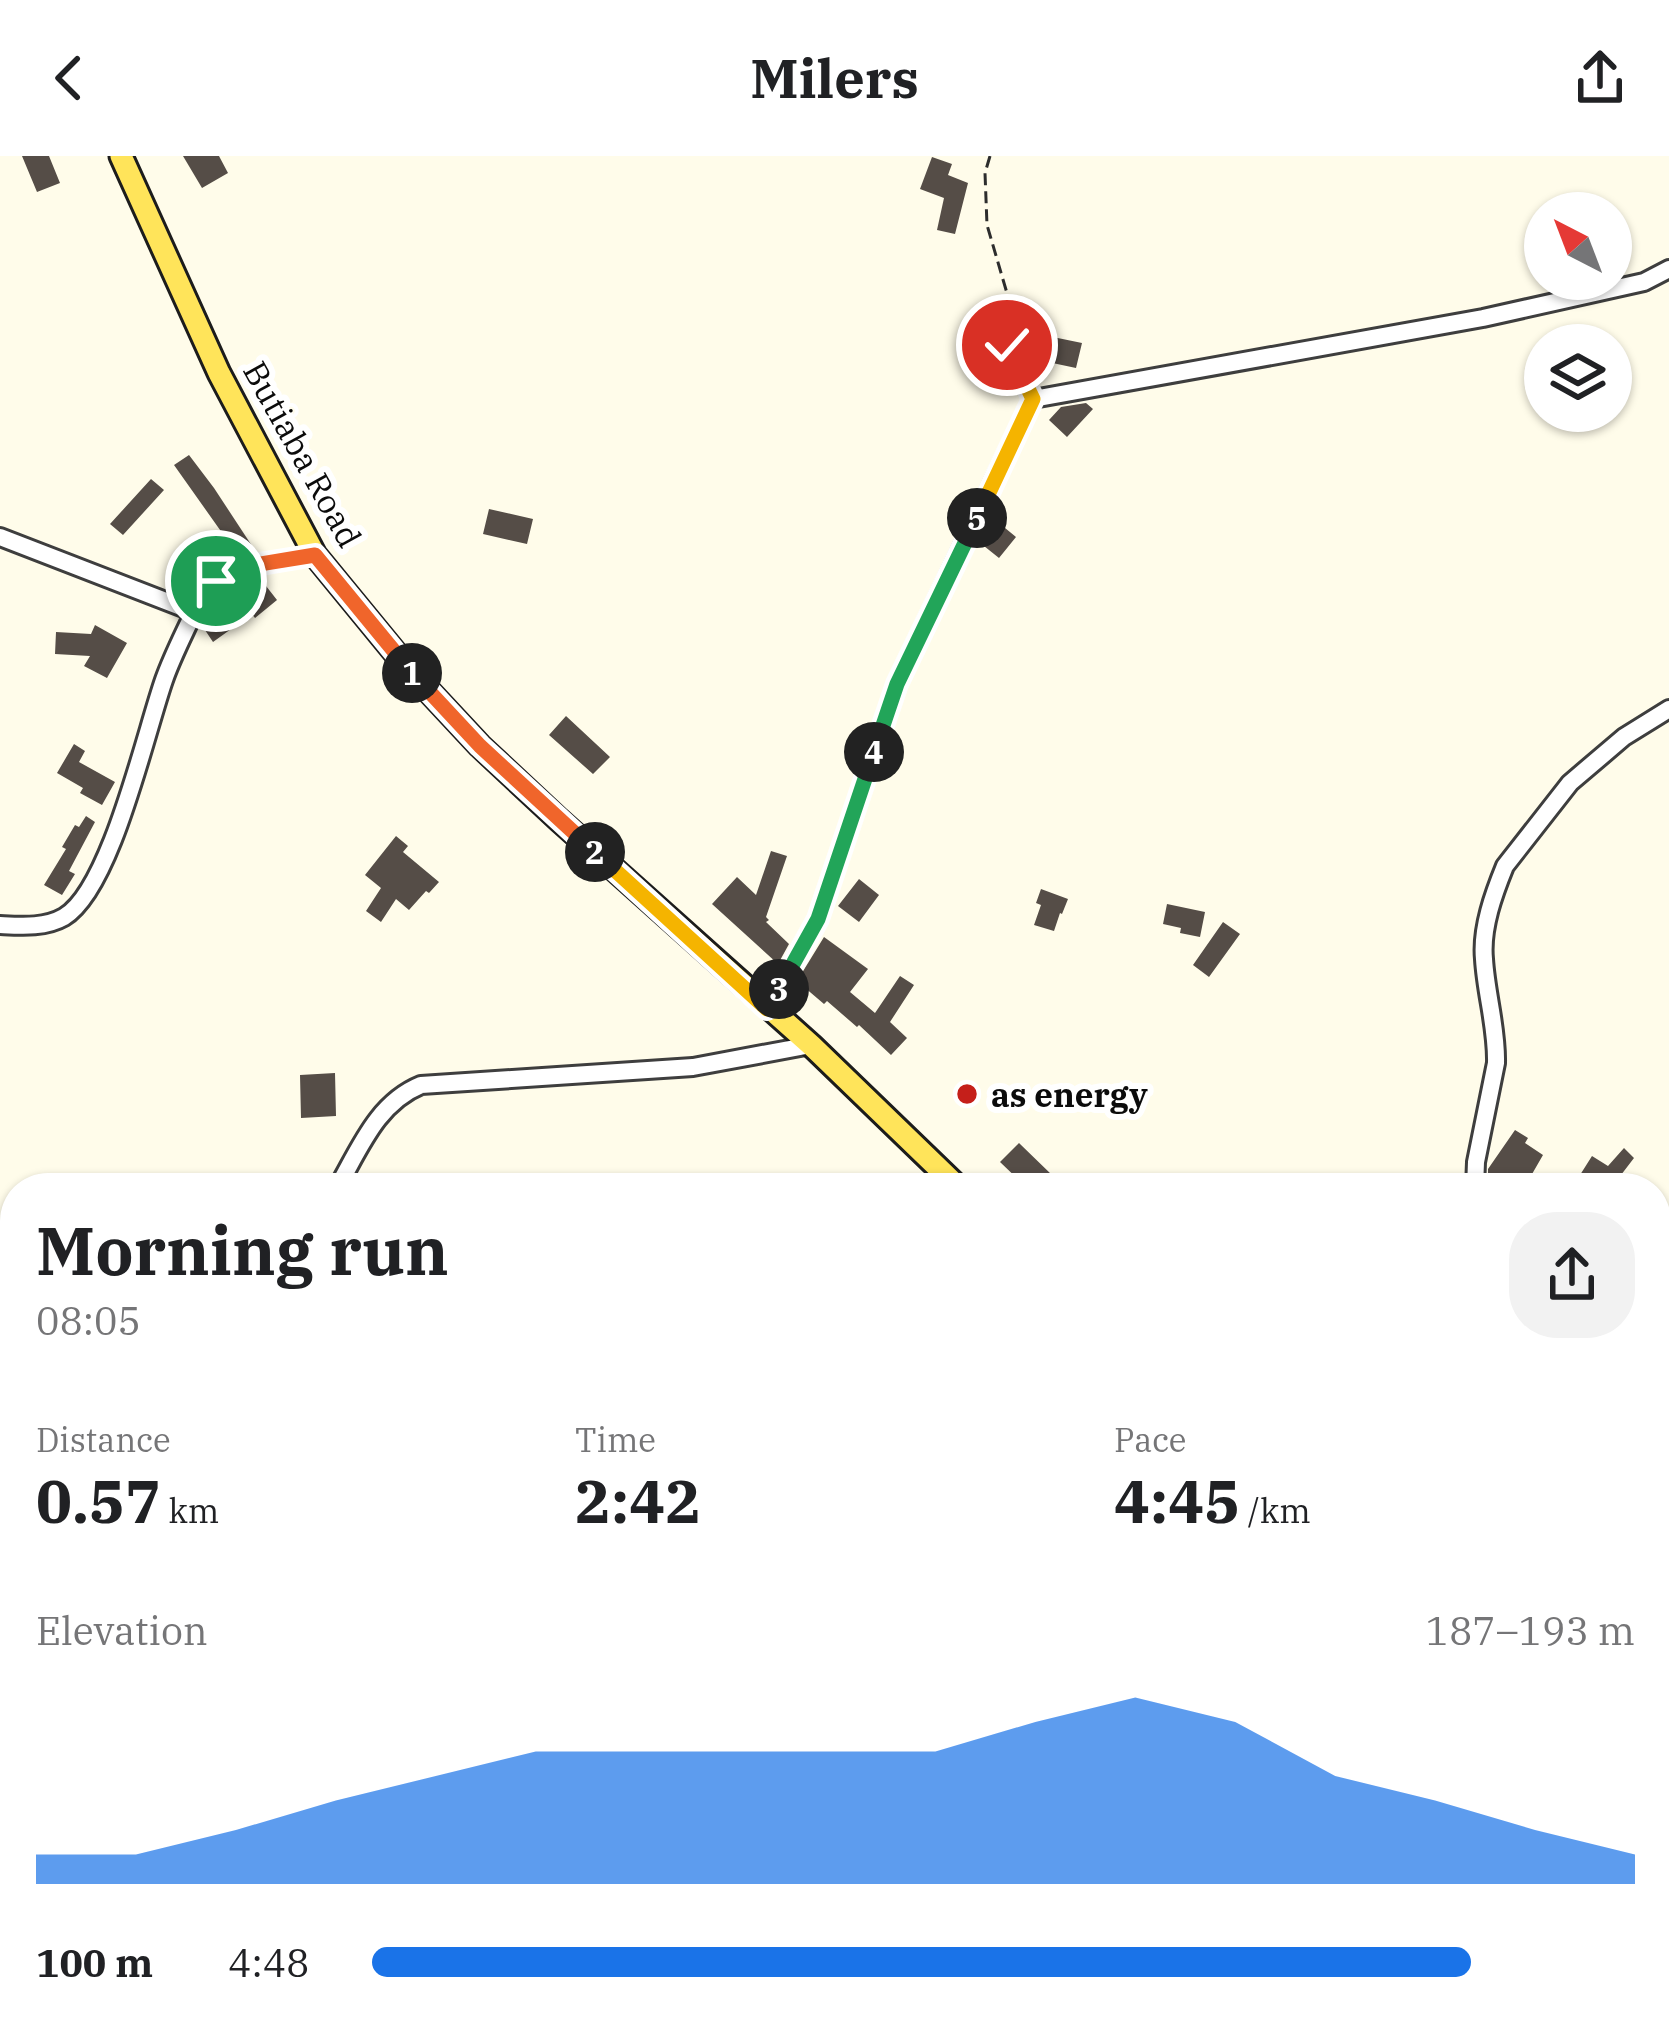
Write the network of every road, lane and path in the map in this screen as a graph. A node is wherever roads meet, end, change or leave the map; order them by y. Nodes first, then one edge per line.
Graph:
1 (121, 156) edge
2 (990, 156) edge
3 (1669, 269) edge
4 (1033, 399) junction
5 (0, 537) edge
6 (315, 555) junction
7 (194, 612) junction
8 (1669, 709) edge
9 (0, 925) edge
10 (767, 1009) junction
11 (811, 1045) junction
12 (346, 1173) edge
13 (943, 1173) edge
14 (1475, 1173) edge

1 - 6 main road, Butiaba Road
2 - 4 path
3 - 4 street
4 - 10 street
5 - 7 street
6 - 7 street
6 - 10 main road, Butiaba Road
7 - 9 street
8 - 14 street
10 - 11 main road, Butiaba Road
11 - 12 street
11 - 13 main road, Butiaba Road

